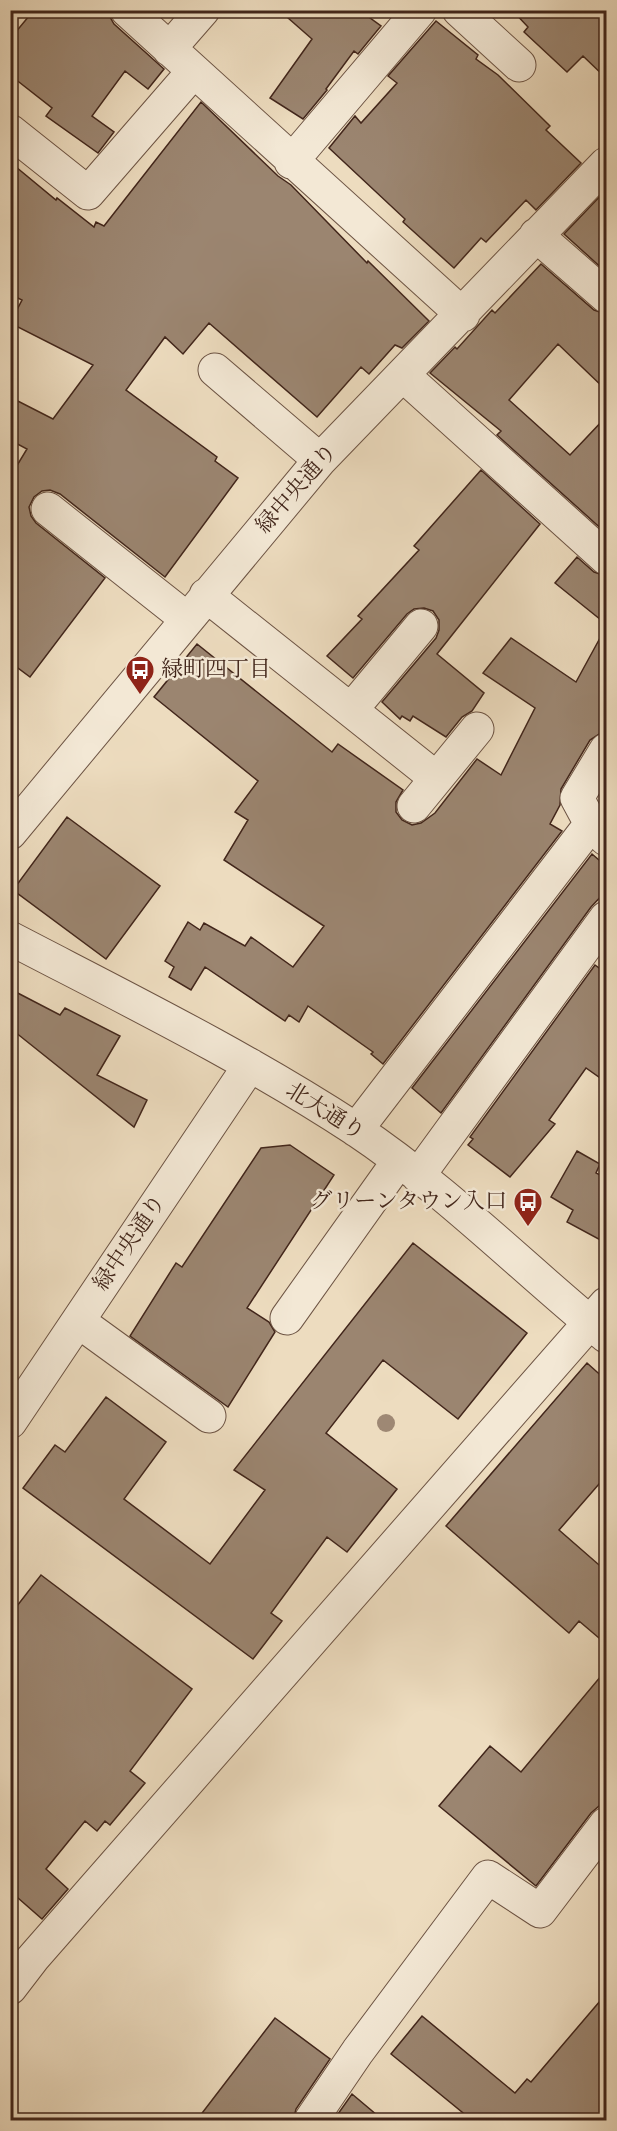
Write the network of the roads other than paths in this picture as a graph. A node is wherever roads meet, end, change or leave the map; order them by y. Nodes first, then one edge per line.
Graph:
1 (127, 10) edge
2 (202, 10) edge
3 (420, 10) edge
4 (459, 10) edge
5 (169, 49) junction
6 (519, 65) dead end
7 (193, 72) junction
8 (10, 131) edge
9 (291, 162) junction
10 (606, 164) edge
11 (536, 235) junction
12 (606, 296) edge
13 (463, 315) junction
14 (215, 370) dead end
15 (404, 376) junction
16 (320, 460) junction
17 (48, 509) dead end
18 (606, 558) edge
19 (197, 607) junction
20 (421, 626) dead end
21 (351, 710) junction
22 (477, 729) dead end
23 (606, 750) edge
24 (436, 778) junction
25 (414, 806) dead end
26 (599, 831) edge
27 (10, 833) edge
28 (606, 918) edge
29 (10, 938) edge
30 (250, 1065) junction
31 (356, 1130) junction
32 (408, 1169) junction
33 (287, 1318) dead end
34 (78, 1321) junction
35 (601, 1321) edge
36 (209, 1416) dead end
37 (10, 1422) edge
38 (606, 1824) edge
39 (22, 1949) edge
40 (10, 1988) edge
41 (311, 2121) edge

1 - 5 street
2 - 5 street
3 - 9 street
4 - 6 street
5 - 7 street
7 - 8 street
7 - 9 street
9 - 13 street
10 - 11 street, 緑中央通り
11 - 12 street
11 - 13 street, 緑中央通り
13 - 15 street, 緑中央通り
14 - 16 street
15 - 16 street, 緑中央通り
15 - 18 street
16 - 19 street, 緑中央通り
17 - 19 street
19 - 21 street
19 - 27 street, 緑中央通り
20 - 21 street
21 - 24 street
22 - 24 street
23 - 26 street
24 - 25 street
26 - 31 street
28 - 32 street
29 - 30 street, 北大通り
30 - 31 street, 北大通り
30 - 34 street, 緑中央通り
31 - 32 street, 北大通り
32 - 33 street
32 - 35 street, 北大通り
34 - 36 street
34 - 37 street, 緑中央通り
35 - 39 street
38 - 41 street
39 - 40 street

